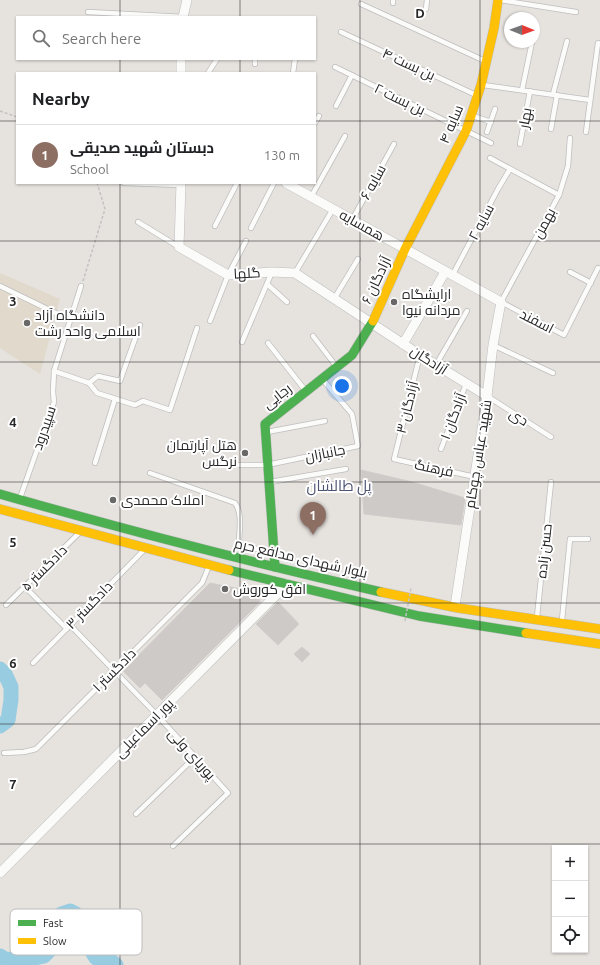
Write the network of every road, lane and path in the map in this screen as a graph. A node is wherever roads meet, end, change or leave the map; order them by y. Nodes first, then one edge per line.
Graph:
1 (187, 0) edge
2 (427, 0) edge
3 (498, 0) edge
4 (361, 4) dead end
5 (426, 9) dead end
6 (88, 12) dead end
7 (576, 12) dead end
8 (164, 16) edge
9 (183, 16) edge
10 (341, 32) dead end
11 (567, 41) dead end
12 (598, 44) dead end
13 (531, 48) edge
14 (181, 60) edge
15 (216, 60) edge
16 (295, 60) edge
17 (486, 62) junction
18 (335, 67) dead end
19 (181, 72) edge
20 (209, 72) edge
21 (294, 72) edge
22 (352, 75) junction
23 (481, 85) junction
24 (522, 90) junction
25 (530, 91) junction
26 (555, 94) junction
27 (477, 96) junction
28 (590, 100) junction
29 (336, 106) dead end
30 (495, 109) dead end
31 (0, 111) edge
32 (471, 115) junction
33 (319, 116) dead end
34 (16, 117) edge
35 (316, 121) edge
36 (491, 122) junction
37 (551, 130) dead end
38 (466, 131) junction
39 (487, 132) dead end
40 (586, 132) dead end
41 (345, 136) dead end
42 (570, 138) dead end
43 (491, 143) dead end
44 (394, 144) dead end
45 (520, 144) dead end
46 (490, 158) dead end
47 (510, 169) junction
48 (97, 184) edge
49 (181, 184) edge
50 (236, 184) edge
51 (273, 184) edge
52 (288, 184) edge
53 (558, 195) junction
54 (311, 196) junction
55 (333, 209) junction
56 (352, 220) junction
57 (138, 222) dead end
58 (214, 226) dead end
59 (251, 228) dead end
60 (246, 241) dead end
61 (179, 247) junction
62 (405, 249) junction
63 (358, 259) dead end
64 (598, 268) dead end
65 (272, 272) junction
66 (570, 272) dead end
67 (295, 273) junction
68 (449, 274) junction
69 (228, 275) junction
70 (592, 283) junction
71 (267, 284) junction
72 (0, 286) edge
73 (81, 286) joint
74 (334, 299) junction
75 (287, 302) dead end
76 (501, 302) junction
77 (467, 311) dead end
78 (70, 320) junction
79 (210, 321) dead end
80 (372, 323) junction
81 (140, 325) dead end
82 (197, 328) dead end
83 (312, 336) dead end
84 (242, 342) dead end
85 (268, 343) dead end
86 (403, 344) junction
87 (494, 345) junction
88 (420, 355) junction
89 (436, 365) junction
90 (337, 367) junction
91 (54, 371) junction
92 (553, 373) dead end
93 (322, 379) junction
94 (89, 382) junction
95 (466, 384) junction
96 (306, 391) junction
97 (487, 396) junction
98 (115, 399) junction
99 (325, 421) dead end
100 (265, 433) junction
101 (551, 437) dead end
102 (441, 449) dead end
103 (394, 459) joint
104 (96, 463) dead end
105 (213, 465) dead end
106 (267, 465) junction
107 (346, 469) dead end
108 (150, 473) dead end
109 (475, 477) junction
110 (268, 482) junction
111 (551, 482) dead end
112 (0, 494) edge
113 (19, 499) junction
114 (0, 509) edge
115 (81, 531) junction
116 (588, 539) dead end
117 (186, 545) junction
118 (146, 548) junction
119 (274, 554) junction
120 (182, 558) junction
121 (209, 564) junction
122 (275, 567) junction
123 (287, 584) junction
124 (25, 586) junction
125 (411, 588) dead end
126 (6, 605) dead end
127 (455, 606) junction
128 (536, 619) junction
129 (405, 621) dead end
130 (561, 623) junction
131 (68, 627) junction
132 (600, 629) edge
133 (600, 644) edge
134 (33, 663) dead end
135 (114, 670) junction
136 (157, 715) junction
137 (4, 754) dead end
138 (195, 757) junction
139 (136, 814) dead end
140 (173, 846) dead end
141 (0, 873) edge

1 - 9 street
2 - 5 lane
3 - 7 lane
3 - 17 main road, سایه ۴
4 - 17 lane
6 - 8 lane
10 - 27 lane, بن بست ۴
11 - 26 lane
12 - 28 lane
13 - 24 lane
14 - 19 street
15 - 20 lane
16 - 21 lane
17 - 23 main road, سایه ۴
18 - 22 lane, بن بست ۲
22 - 29 lane
22 - 38 lane, بن بست ۲
23 - 24 lane
23 - 27 main road, سایه ۴
24 - 25 lane
25 - 26 lane
25 - 45 lane, بهار
26 - 28 lane
26 - 37 lane
27 - 32 main road, سایه ۴
28 - 40 lane
30 - 36 lane
31 - 34 path
32 - 36 lane
32 - 38 main road, سایه ۴
33 - 35 lane
36 - 39 lane
38 - 43 lane, بن بست ۲
38 - 62 main road, سایه ۴
41 - 54 lane
42 - 53 lane, بهمن
44 - 56 lane, سایه ۶
46 - 47 lane
47 - 53 lane
47 - 68 lane, سایه ۲
48 - 73 path
49 - 61 street
50 - 58 lane
51 - 59 lane
52 - 54 street, همسایه
53 - 76 lane, بهمن
54 - 55 street, همسایه
55 - 56 street, همسایه
55 - 67 lane
56 - 62 street, همسایه
57 - 61 lane
60 - 69 lane
61 - 69 street, گلها
62 - 68 street, همسایه
62 - 80 main road, آزادگان ۶
63 - 74 lane
64 - 70 lane, اسفند
65 - 67 street, گلها
65 - 69 street, گلها
65 - 71 lane
66 - 70 lane
67 - 74 street
68 - 76 street, همسایه
68 - 86 street
69 - 79 lane
70 - 76 lane, اسفند
71 - 75 lane
71 - 84 lane
72 - 78 lane
73 - 78 lane, سپیدرود
74 - 80 street
76 - 87 street, شهید عباس چوکام
77 - 89 lane
78 - 91 lane, سپیدرود
80 - 86 street, آزادگان
80 - 90 main road, رجایی
81 - 94 lane
82 - 98 lane
83 - 90 lane
85 - 96 lane
86 - 88 street, آزادگان
87 - 92 lane
87 - 97 street, شهید عباس چوکام
88 - 89 street, آزادگان
88 - 103 lane, آزادگان ۳
89 - 95 street, آزادگان
90 - 93 main road, رجایی
91 - 94 lane
91 - 113 lane, سپیدرود
93 - 96 main road, رجایی
93 - 106 lane, جانبازان
94 - 98 lane
95 - 97 street, آزادگان
95 - 102 lane, آزادگان ۱
96 - 100 main road, رجایی
97 - 101 lane, دی
97 - 109 street, شهید عباس چوکام
98 - 104 lane
99 - 100 lane
100 - 106 main road, رجایی
103 - 109 lane, فرهنگ
105 - 106 lane, جانبازان
106 - 110 main road, رجایی
107 - 110 lane
108 - 119 lane
109 - 127 street, شهید عباس چوکام
110 - 119 main road, رجایی
111 - 128 lane, حسن زاده
112 - 113 main road, بلوار شهدای مدافع حرم
113 - 117 main road, بلوار شهدای مدافع حرم
114 - 115 main road, بلوار شهدای مدافع حرم
115 - 118 main road, بلوار شهدای مدافع حرم
115 - 124 lane, دادگستر ۵
116 - 130 lane
117 - 120 main road
117 - 122 main road, بلوار شهدای مدافع حرم
118 - 120 main road, بلوار شهدای مدافع حرم
118 - 131 lane, دادگستر ۳
119 - 122 main road, رجایی
120 - 121 main road, بلوار شهدای مدافع حرم
121 - 123 main road, بلوار شهدای مدافع حرم
121 - 135 lane, دادگستر ۱
122 - 127 main road, بلوار شهدای مدافع حرم
123 - 133 main road, بلوار شهدای مدافع حرم
123 - 136 street, پور اسماعیلی
124 - 126 lane, دادگستر ۵
124 - 131 lane, پوریای ولی
125 - 129 path, bridge
127 - 128 main road, بلوار شهدای مدافع حرم
128 - 130 main road, بلوار شهدای مدافع حرم
130 - 132 main road, بلوار شهدای مدافع حرم
131 - 134 lane, دادگستر ۳
131 - 135 lane, پوریای ولی
135 - 136 lane, پوریای ولی
135 - 137 lane, دادگستر ۱
136 - 138 lane, پوریای ولی
136 - 141 street, پور اسماعیلی
138 - 139 lane
138 - 140 lane, پوریای ولی

